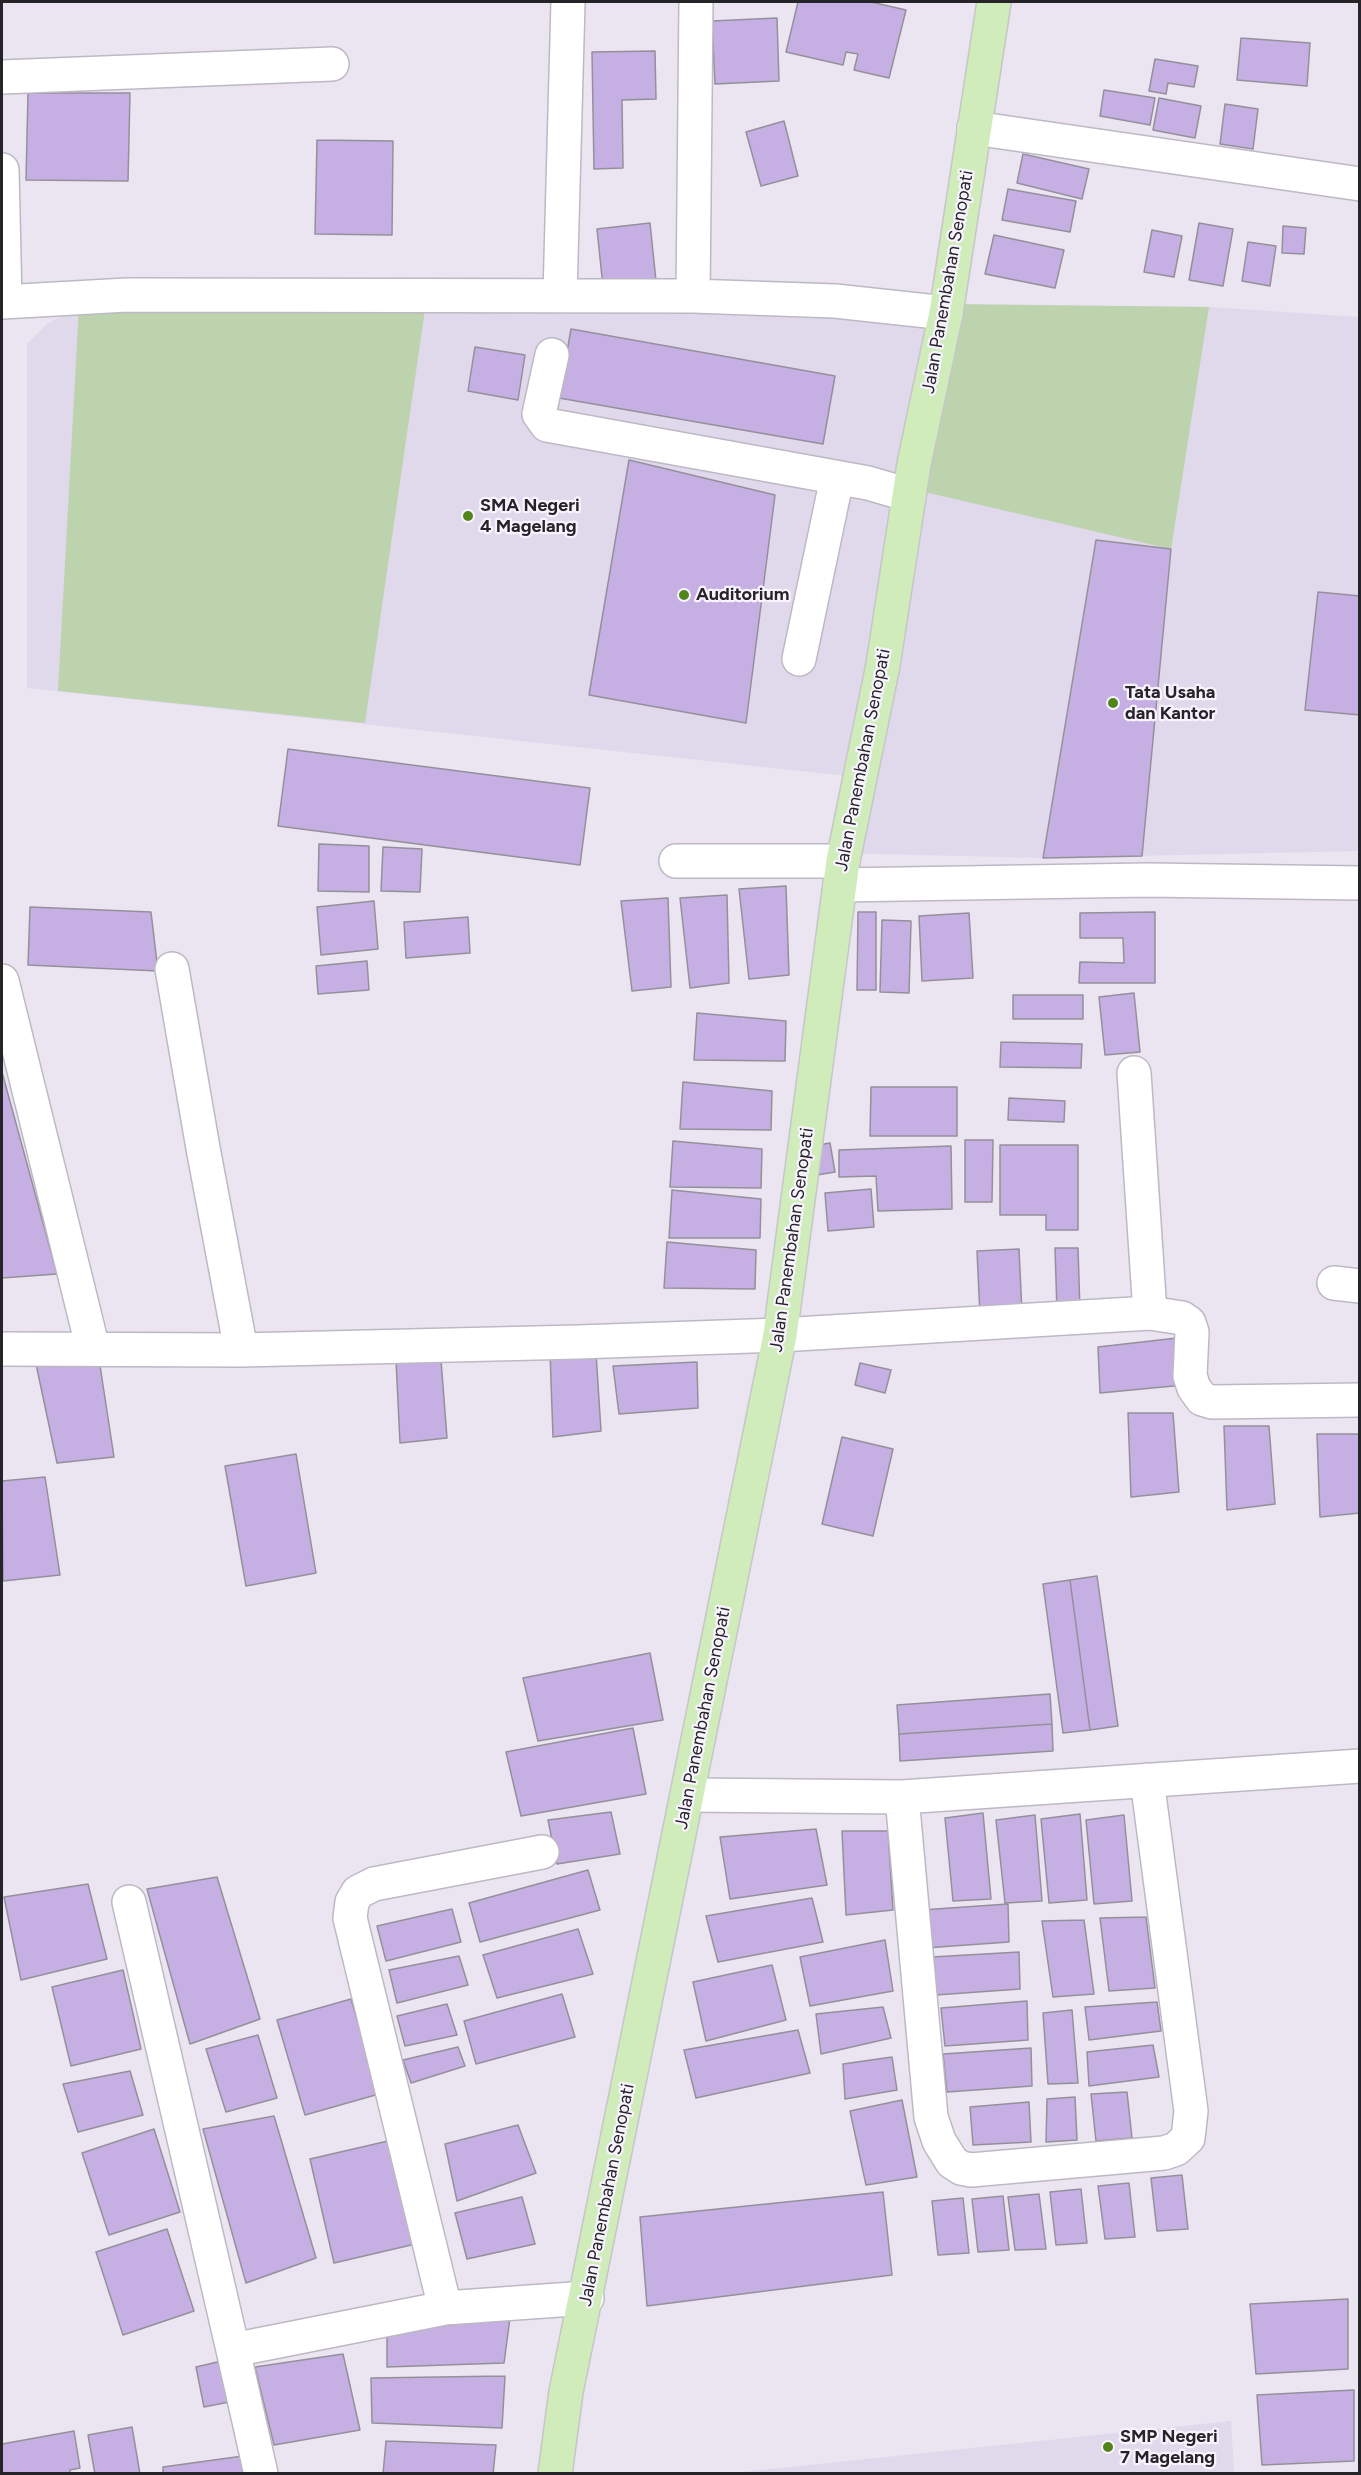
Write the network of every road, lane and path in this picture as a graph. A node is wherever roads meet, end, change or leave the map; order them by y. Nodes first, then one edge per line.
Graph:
1 (568, 2) edge
2 (696, 2) edge
3 (994, 2) edge
4 (332, 64) dead end
5 (2, 77) edge
6 (974, 128) junction
7 (2, 170) edge
8 (1359, 184) edge
9 (560, 295) junction
10 (693, 296) junction
11 (3, 302) edge
12 (945, 313) junction
13 (552, 355) dead end
14 (837, 478) junction
15 (909, 495) junction
16 (799, 659) dead end
17 (676, 861) dead end
18 (841, 873) junction
19 (1359, 883) edge
20 (172, 969) dead end
21 (2, 981) edge
22 (1134, 1073) dead end
23 (1150, 1313) junction
24 (780, 1335) junction
25 (2, 1349) edge
26 (93, 1349) junction
27 (242, 1350) junction
28 (1359, 1400) edge
29 (1359, 1766) edge
30 (1147, 1780) junction
31 (688, 1796) junction
32 (902, 1797) junction
33 (542, 1852) dead end
34 (129, 1902) dead end
35 (587, 2298) junction
36 (445, 2308) junction
37 (233, 2350) junction
38 (261, 2474) edge
39 (555, 2474) edge

1 - 9 street
2 - 10 street
3 - 6 main road, Jalan Panembahan Senopati
4 - 5 street
6 - 8 street
6 - 12 main road, Jalan Panembahan Senopati
7 - 11 street
9 - 10 street
9 - 11 street
10 - 12 street
12 - 15 main road, Jalan Panembahan Senopati
13 - 14 street
14 - 15 street
14 - 16 street
15 - 18 main road, Jalan Panembahan Senopati
17 - 18 street
18 - 19 street
18 - 24 main road, Jalan Panembahan Senopati
20 - 27 street
21 - 26 street
22 - 23 street
23 - 24 street
23 - 28 street
24 - 27 street
24 - 31 main road, Jalan Panembahan Senopati
25 - 26 street
26 - 27 street
29 - 30 street
30 - 32 street
30 - 32 street
31 - 32 street
31 - 35 main road, Jalan Panembahan Senopati
33 - 36 street
34 - 37 street
35 - 36 street
35 - 39 main road, Jalan Panembahan Senopati
36 - 37 street
37 - 38 street

